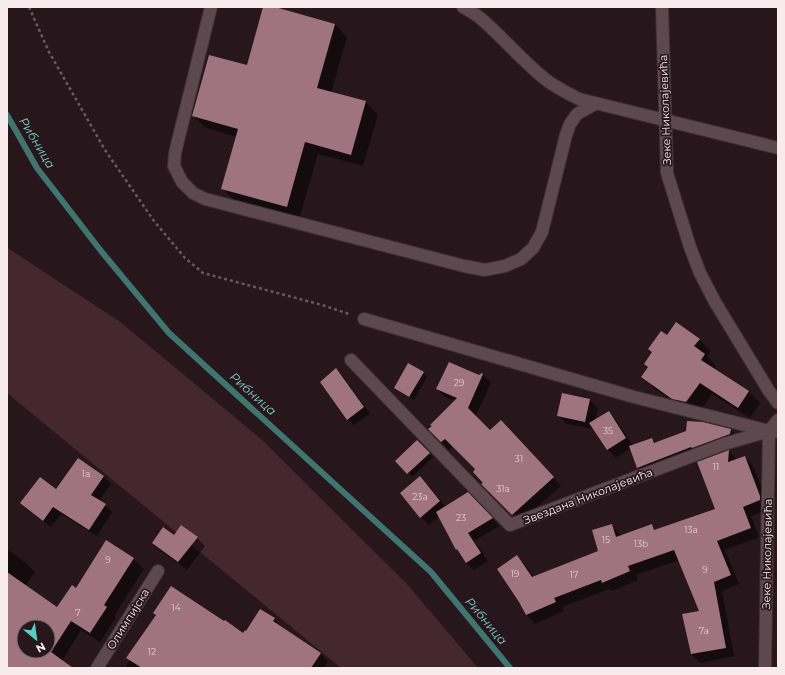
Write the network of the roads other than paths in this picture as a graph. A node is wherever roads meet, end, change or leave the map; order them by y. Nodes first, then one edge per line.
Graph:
1 (211, 7) edge
2 (463, 7) edge
3 (662, 7) edge
4 (595, 104) junction
5 (666, 120) junction
6 (778, 148) edge
7 (364, 319) road end
8 (351, 360) dead end
9 (778, 403) edge
10 (778, 420) edge
11 (774, 431) edge
12 (158, 570) dead end
13 (97, 668) edge
14 (765, 668) edge

1 - 4 street
2 - 4 street
3 - 5 street, Зеке Николајевића
4 - 5 street
5 - 6 street
5 - 9 street, Зеке Николајевића
7 - 11 street
8 - 11 street, Звездана Николајевића
10 - 11 street
11 - 14 street, Зеке Николајевића
12 - 13 street, Олимпијска

